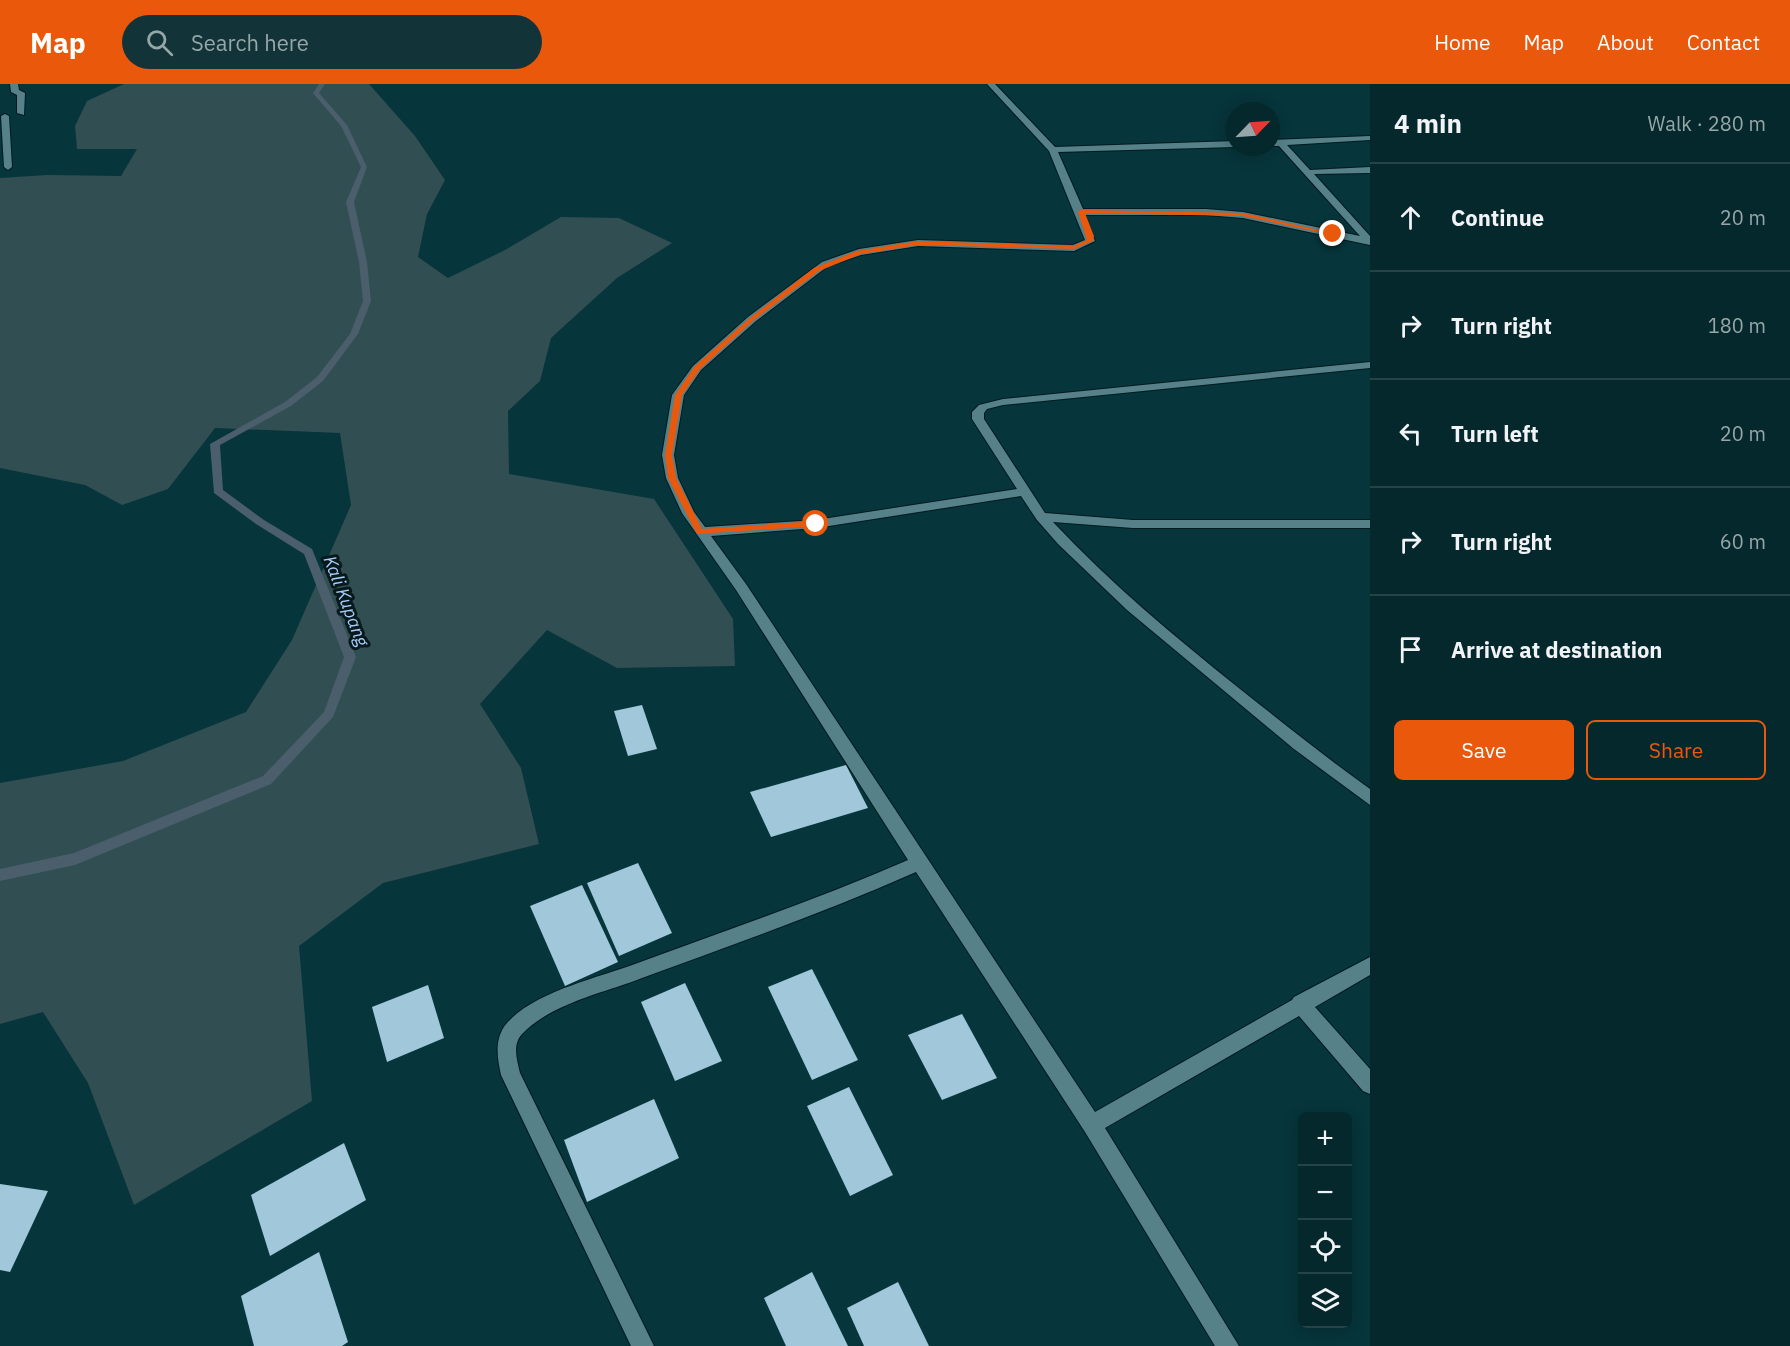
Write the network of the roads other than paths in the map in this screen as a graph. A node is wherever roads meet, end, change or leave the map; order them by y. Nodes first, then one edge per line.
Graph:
1 (14, 84) edge
2 (991, 84) edge
3 (3, 116) edge
4 (1370, 138) edge
5 (1281, 143) joint
6 (1226, 144) edge
7 (1053, 150) junction
8 (8, 167) dead end
9 (1370, 170) edge
10 (1310, 172) junction
11 (1081, 212) junction
12 (1369, 241) edge
13 (1370, 365) edge
14 (1023, 492) junction
15 (1041, 517) junction
16 (1370, 524) edge
17 (700, 532) junction
18 (1370, 798) edge
19 (919, 863) junction
20 (1370, 965) edge
21 (1300, 1003) junction
22 (1370, 1084) edge
23 (1092, 1125) junction
24 (643, 1346) edge
25 (1228, 1346) edge

1 - 3 street
2 - 7 street
3 - 8 street
4 - 5 street
5 - 10 street
6 - 7 street
7 - 11 street
9 - 10 street
10 - 12 street
11 - 12 street
11 - 17 street
13 - 14 street
14 - 15 street
14 - 17 street
15 - 16 street
15 - 18 street
17 - 19 street
19 - 23 street
19 - 24 street
20 - 21 street
21 - 22 street
21 - 23 street
23 - 25 street

